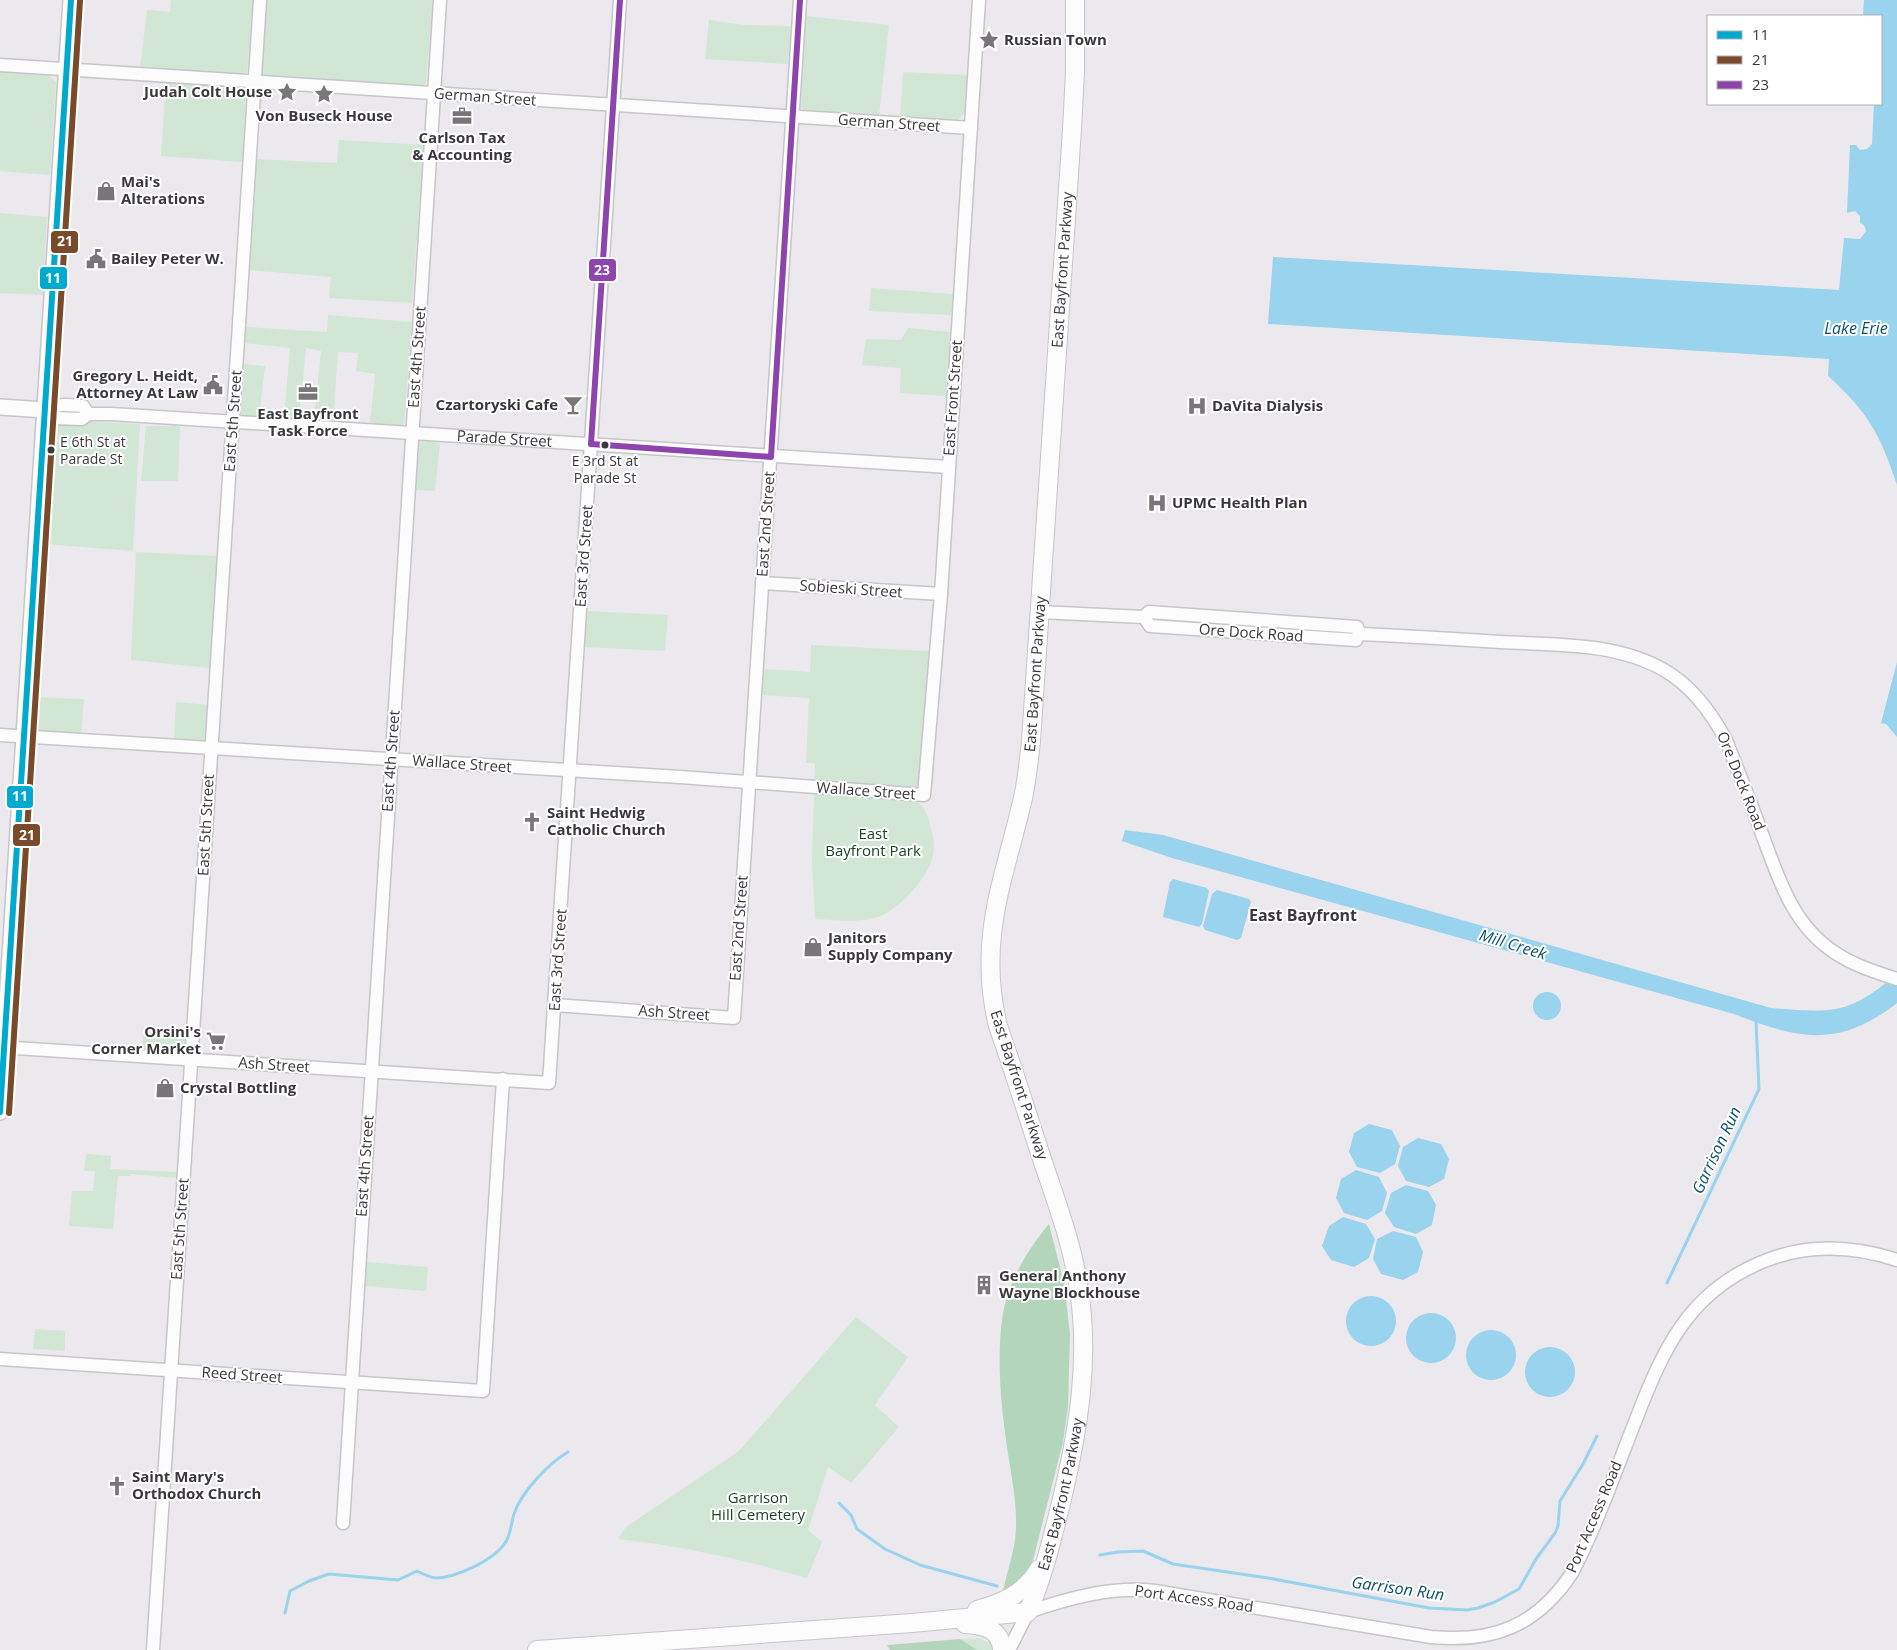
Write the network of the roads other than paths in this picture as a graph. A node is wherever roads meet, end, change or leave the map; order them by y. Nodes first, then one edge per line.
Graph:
1 (71, 0) edge
2 (260, 0) edge
3 (440, 0) edge
4 (620, 0) edge
5 (800, 0) edge
6 (979, 0) edge
7 (1075, 0) edge
8 (0, 65) edge
9 (67, 69) junction
10 (254, 83) junction
11 (434, 93) junction
12 (613, 105) junction
13 (793, 117) junction
14 (971, 128) junction
15 (0, 407) edge
16 (45, 410) junction
17 (233, 422) junction
18 (412, 433) junction
19 (591, 444) junction
20 (771, 457) junction
21 (949, 467) junction
22 (762, 583) junction
23 (941, 594) junction
24 (1039, 612) junction
25 (0, 735) edge
26 (24, 737) junction
27 (211, 748) junction
28 (392, 760) junction
29 (570, 771) junction
30 (748, 782) junction
31 (924, 795) joint
32 (1894, 978) edge
33 (555, 1004) junction
34 (734, 1018) joint
35 (2, 1047) edge
36 (192, 1059) junction
37 (372, 1071) junction
38 (503, 1079) junction
39 (549, 1082) joint
40 (0, 1112) edge
41 (1897, 1260) edge
42 (0, 1359) edge
43 (170, 1370) junction
44 (351, 1382) junction
45 (342, 1523) dead end
46 (1049, 1551) junction
47 (1028, 1612) junction
48 (938, 1621) junction
49 (153, 1650) edge
50 (537, 1650) edge
51 (1002, 1650) edge
52 (1009, 1650) edge

1 - 9 main road
2 - 10 street, East 5th Street
3 - 11 street, East 4th Street
4 - 12 street, East 3rd Street
5 - 13 street, East 2nd Street
6 - 14 street, East Front Street
7 - 24 highway, East Bayfront Parkway
8 - 9 street, German Street
9 - 10 street, German Street
9 - 16 main road
10 - 11 street, German Street
10 - 17 street, East 5th Street
11 - 12 street, German Street
11 - 18 street, East 4th Street
12 - 13 street, German Street
12 - 19 street, East 3rd Street
13 - 14 street, German Street
13 - 20 street, East 2nd Street
14 - 21 street, East Front Street
15 - 16 main road, Parade Street
16 - 17 street, Parade Street
16 - 26 main road
17 - 18 street, Parade Street
17 - 27 street, East 5th Street
18 - 19 street, Parade Street
18 - 28 street, East 4th Street
19 - 20 street, Parade Street
19 - 29 street, East 3rd Street
20 - 21 street, Parade Street
20 - 22 street, East 2nd Street
21 - 23 street, East Front Street
22 - 23 street, Sobieski Street
22 - 30 street, East 2nd Street
23 - 31 street, East Front Street
24 - 32 street, Ore Dock Road
24 - 46 highway, East Bayfront Parkway
25 - 26 street, Wallace Street
26 - 27 street, Wallace Street
26 - 35 main road
27 - 28 street, Wallace Street
27 - 36 street, East 5th Street
28 - 29 street, Wallace Street
28 - 37 street, East 4th Street
29 - 30 street, Wallace Street
29 - 33 street, East 3rd Street
30 - 31 street, Wallace Street
30 - 34 street, East 2nd Street
33 - 34 street, Ash Street
33 - 39 street, East 3rd Street
35 - 36 street, Ash Street
35 - 40 main road
36 - 37 street, Ash Street
36 - 43 street, East 5th Street
37 - 38 street, Ash Street
37 - 44 street, East 4th Street
38 - 39 street, Ash Street
38 - 44 street, Reed Street
41 - 47 street, Port Access Road
42 - 43 street, Reed Street
43 - 44 street, Reed Street
43 - 49 street, East 5th Street
44 - 45 street, East 4th Street
46 - 47 highway, East Bayfront Parkway
46 - 48 highway
47 - 48 highway
47 - 52 street
48 - 50 highway
48 - 51 highway

